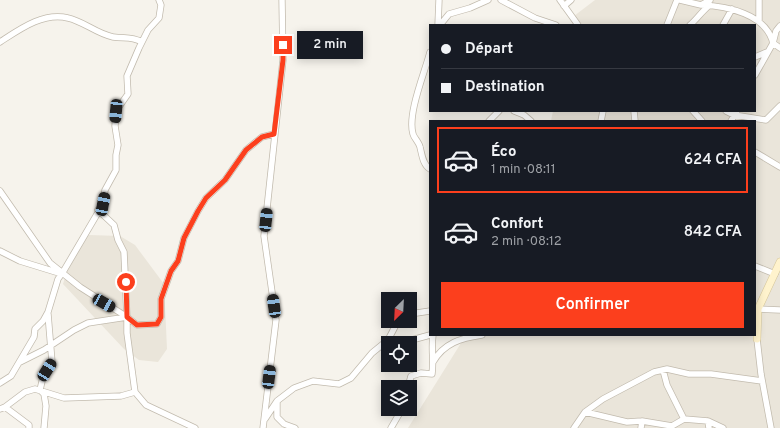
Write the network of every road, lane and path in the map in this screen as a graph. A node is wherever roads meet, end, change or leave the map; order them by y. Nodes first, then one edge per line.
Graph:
1 (159, 0) edge
2 (282, 0) edge
3 (439, 0) edge
4 (488, 0) edge
5 (501, 0) edge
6 (560, 0) edge
7 (570, 0) edge
8 (677, 0) edge
9 (680, 0) edge
10 (759, 0) edge
11 (710, 3) edge
12 (564, 6) junction
13 (732, 9) junction
14 (759, 21) junction
15 (439, 24) edge
16 (440, 24) edge
17 (553, 24) edge
18 (577, 24) edge
19 (667, 24) edge
20 (691, 24) edge
21 (724, 24) edge
22 (780, 26) edge
23 (0, 42) edge
24 (142, 42) junction
25 (773, 44) junction
26 (780, 48) edge
27 (767, 52) junction
28 (429, 56) edge
29 (756, 57) edge
30 (756, 73) edge
31 (780, 106) edge
32 (498, 112) edge
33 (516, 112) edge
34 (694, 112) edge
35 (735, 113) edge
36 (490, 120) edge
37 (530, 120) edge
38 (701, 120) edge
39 (274, 134) junction
40 (756, 153) edge
41 (780, 167) edge
42 (429, 168) edge
43 (0, 191) edge
44 (98, 210) junction
45 (0, 251) edge
46 (780, 262) edge
47 (756, 266) edge
48 (62, 273) junction
49 (775, 274) junction
50 (756, 309) edge
51 (780, 310) edge
52 (429, 311) edge
53 (48, 312) junction
54 (417, 313) edge
55 (127, 317) junction
56 (429, 336) edge
57 (431, 336) edge
58 (478, 336) edge
59 (417, 339) edge
60 (758, 339) joint
61 (50, 346) junction
62 (381, 346) edge
63 (20, 362) junction
64 (433, 362) junction
65 (663, 370) junction
66 (410, 380) edge
67 (762, 380) junction
68 (0, 383) edge
69 (40, 390) junction
70 (135, 392) junction
71 (277, 401) junction
72 (3, 408) edge
73 (584, 412) junction
74 (398, 416) edge
75 (684, 419) junction
76 (264, 421) junction
77 (642, 421) junction
78 (708, 421) junction
79 (669, 427) edge
80 (29, 428) edge
81 (44, 428) edge
82 (195, 428) edge
83 (261, 428) edge
84 (295, 428) edge
85 (390, 428) edge
86 (574, 428) edge
87 (640, 428) edge
88 (709, 428) edge
89 (723, 428) edge
90 (771, 428) edge

1 - 24 street
2 - 39 street
3 - 15 street
4 - 16 street
5 - 17 street
6 - 12 street
7 - 12 street
8 - 19 street
9 - 11 street
10 - 14 street
11 - 13 street
11 - 20 street
12 - 18 street
13 - 14 street
13 - 21 street
14 - 25 street
22 - 25 street
23 - 24 street
24 - 44 street
25 - 26 street
25 - 27 street
27 - 29 street
27 - 30 street
28 - 42 street
31 - 35 street
32 - 36 street
33 - 37 street
34 - 38 street
39 - 55 street
39 - 76 street
40 - 41 street
43 - 48 street
44 - 48 street
44 - 55 street
45 - 48 street
46 - 49 main road
47 - 49 street
48 - 53 street
48 - 55 street
49 - 50 main road
50 - 51 street
50 - 60 main road
52 - 54 street
53 - 61 street
53 - 63 street
55 - 61 street
55 - 70 street
56 - 59 street
57 - 64 street
58 - 64 street
60 - 67 street
61 - 63 street
61 - 69 street
62 - 71 street
63 - 68 street
64 - 66 street
65 - 67 street
65 - 73 street
65 - 75 street
67 - 90 street
69 - 70 street
69 - 72 street
69 - 81 street
70 - 82 street
71 - 76 street
71 - 84 street
72 - 80 street
73 - 77 street
73 - 86 street
74 - 85 street
75 - 78 street
75 - 79 street
76 - 83 street
77 - 79 street
77 - 87 street
78 - 88 street
78 - 89 street

